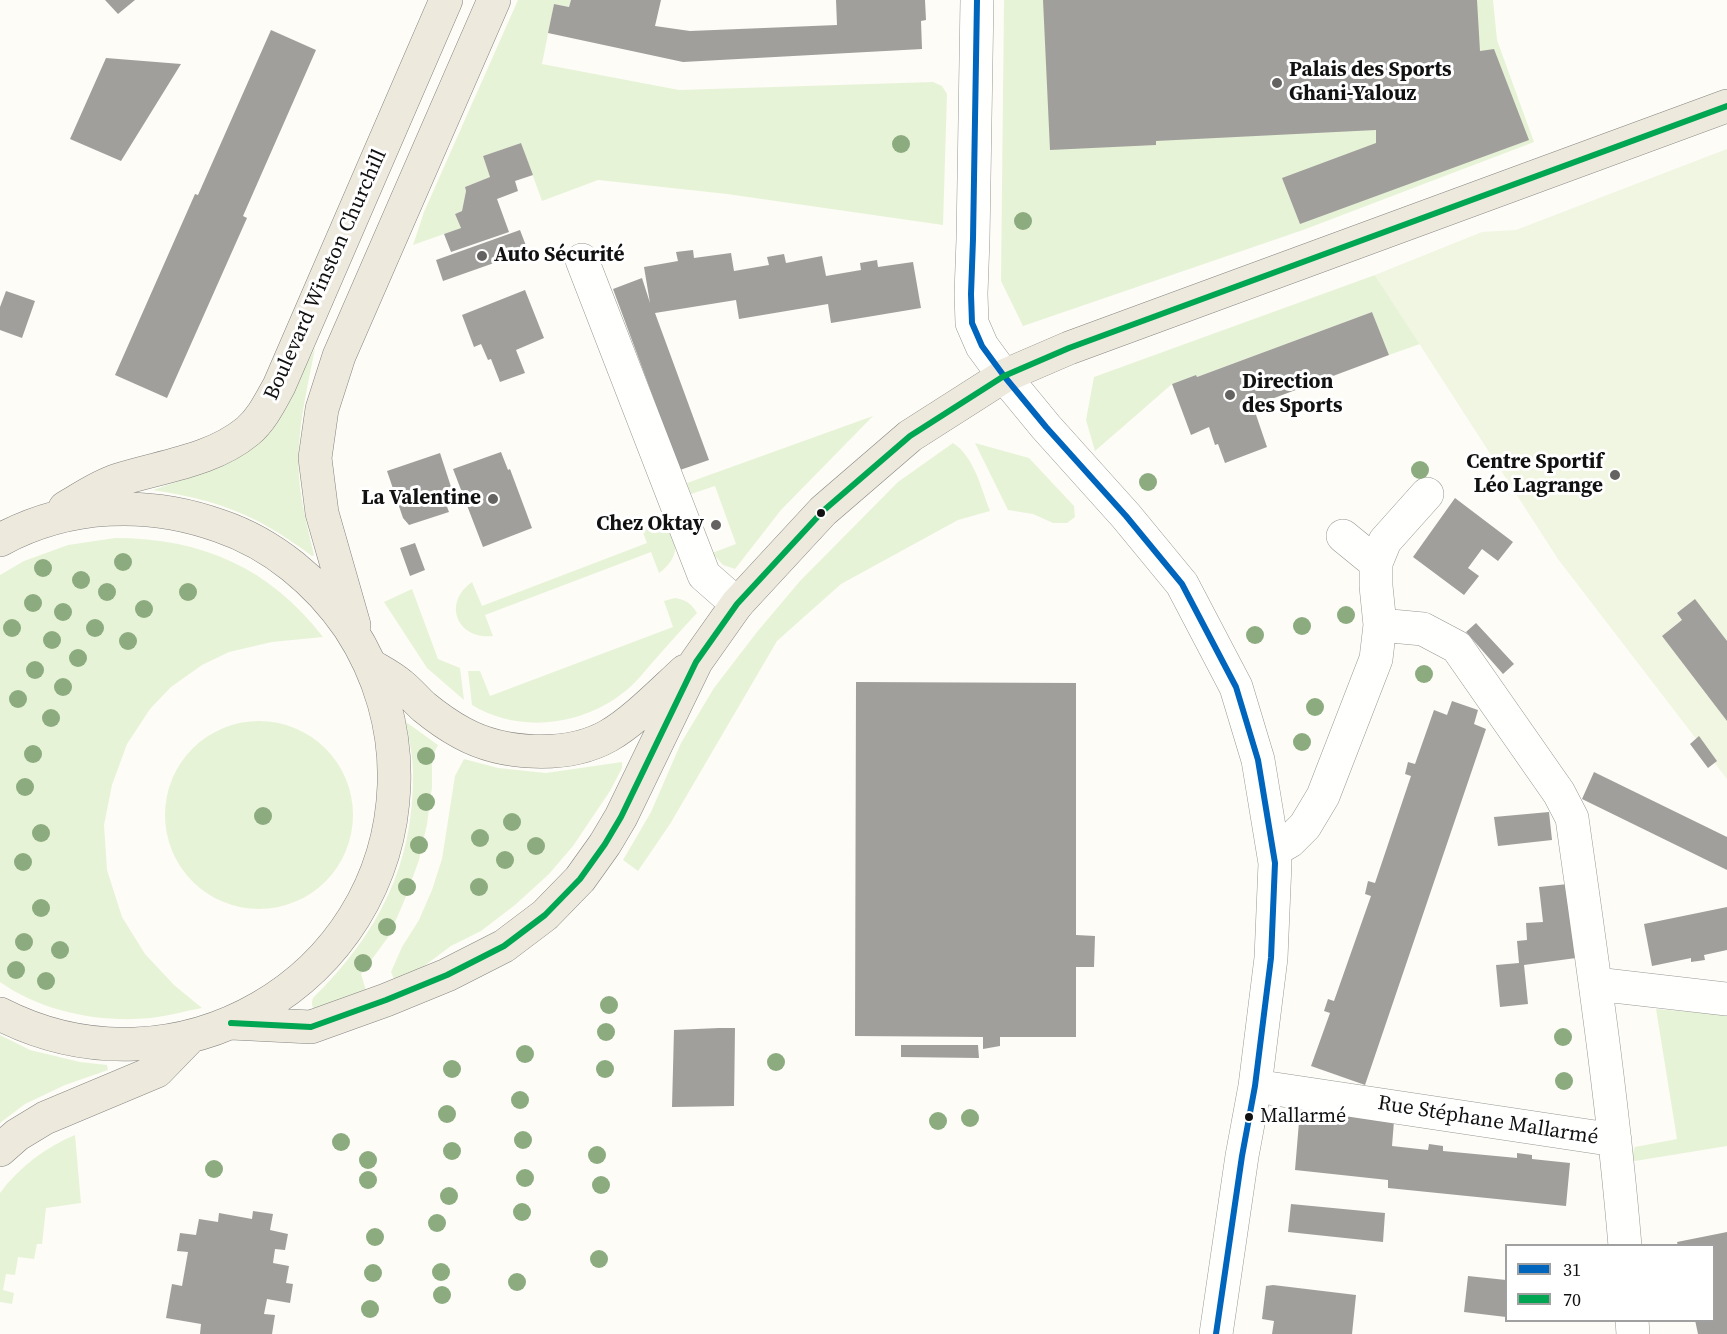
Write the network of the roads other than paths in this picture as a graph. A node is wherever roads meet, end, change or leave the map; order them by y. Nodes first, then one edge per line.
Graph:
1 (446, 0) edge
2 (494, 0) edge
3 (977, 0) edge
4 (1727, 106) edge
5 (582, 260) dead end
6 (1004, 376) junction
7 (1427, 494) dead end
8 (37, 523) junction
9 (1343, 536) dead end
10 (0, 540) edge
11 (1376, 563) junction
12 (736, 604) junction
13 (1380, 625) junction
14 (364, 653) junction
15 (696, 662) junction
16 (1273, 851) junction
17 (1596, 984) junction
18 (1727, 999) edge
19 (0, 1014) edge
20 (231, 1023) junction
21 (190, 1037) junction
22 (1255, 1086) junction
23 (1615, 1140) junction
24 (0, 1150) edge
25 (1625, 1244) edge
26 (1216, 1334) edge

1 - 8 main road, Boulevard Winston Churchill
2 - 14 main road, Boulevard Winston Churchill
3 - 6 street
4 - 6 main road
5 - 12 street
6 - 12 main road
6 - 16 street
7 - 11 street
8 - 10 main road
8 - 14 main road
9 - 11 street
11 - 13 street
12 - 15 main road
13 - 16 street
13 - 17 street, Rue Stéphane Mallarmé
14 - 15 main road
14 - 20 main road
15 - 20 main road
16 - 22 street
17 - 18 street
17 - 23 street, Rue Stéphane Mallarmé
19 - 21 main road
20 - 21 main road
21 - 24 main road
22 - 23 street, Rue Stéphane Mallarmé
22 - 26 street
23 - 25 street, Rue Stéphane Mallarmé

